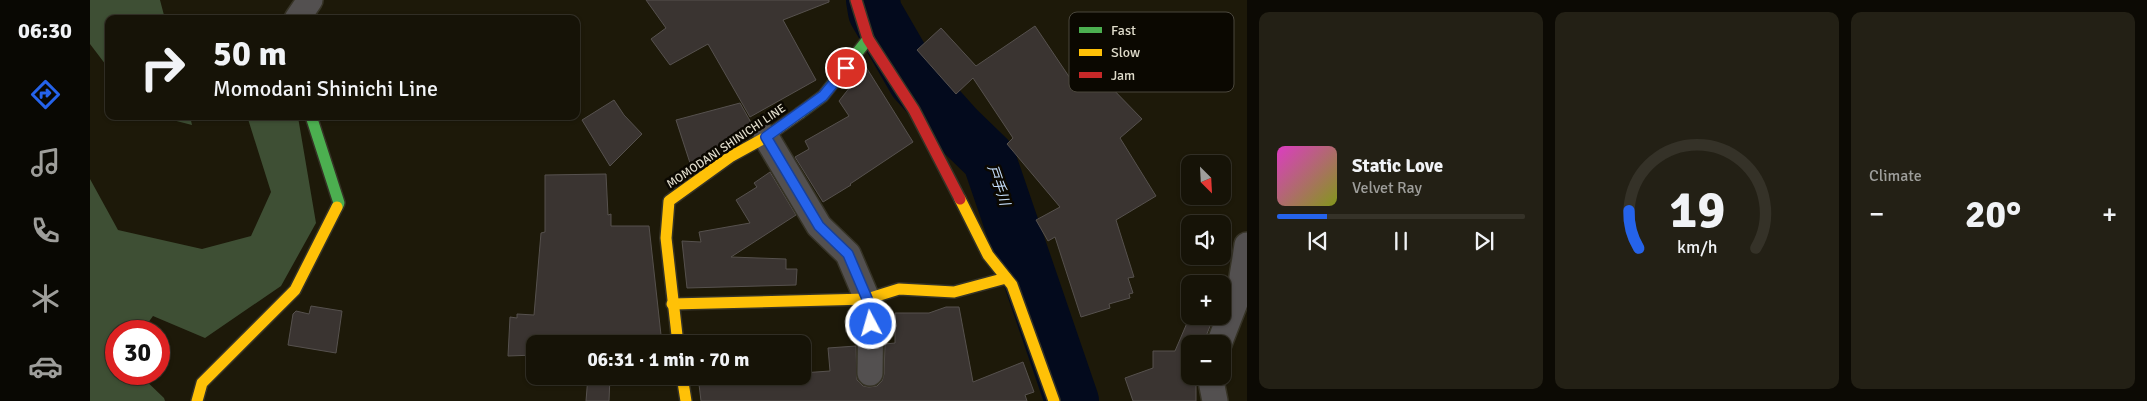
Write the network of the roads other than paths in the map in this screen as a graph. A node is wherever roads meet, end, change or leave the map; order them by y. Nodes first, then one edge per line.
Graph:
1 (310, 0) edge
2 (856, 0) edge
3 (300, 15) edge
4 (868, 39) junction
5 (312, 120) edge
6 (766, 137) junction
7 (1247, 245) edge
8 (1006, 278) junction
9 (868, 299) junction
10 (672, 304) junction
11 (677, 335) edge
12 (1222, 335) edge
13 (870, 373) dead end
14 (683, 385) edge
15 (1212, 385) edge
16 (197, 401) edge
17 (686, 401) edge
18 (1054, 401) edge
19 (1215, 401) edge

1 - 3 street
2 - 4 street
4 - 6 street, MOMODANI SHINICHI LINE
4 - 8 street
5 - 16 street
6 - 9 street
6 - 10 street, MOMODANI SHINICHI LINE
7 - 12 street
8 - 9 street
8 - 18 street
9 - 10 street
9 - 13 street
10 - 11 street, MOMODANI SHINICHI LINE
14 - 17 street
15 - 19 street

